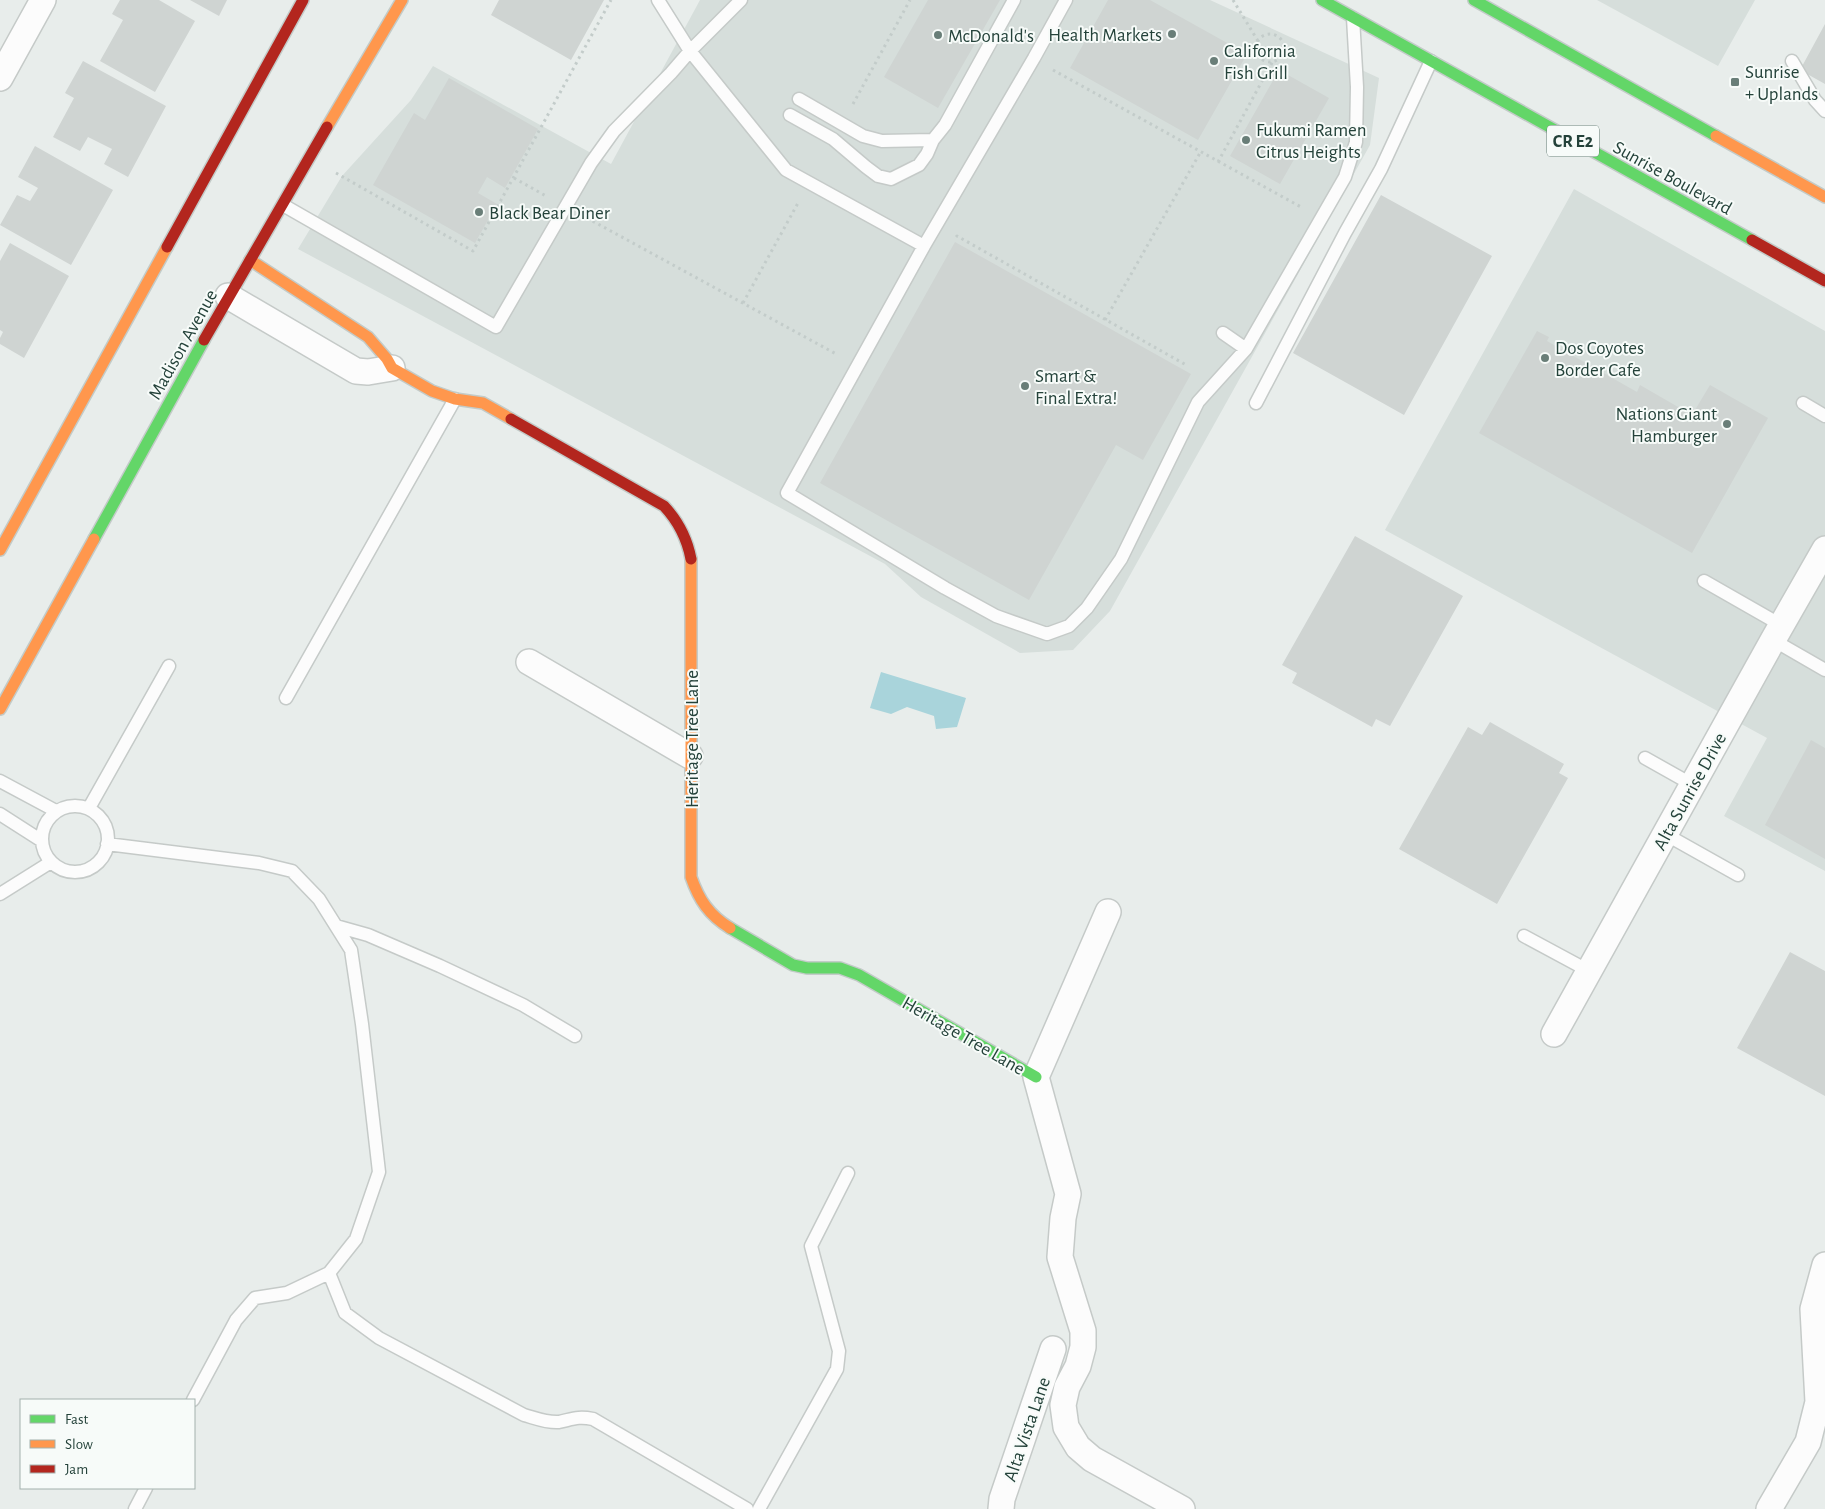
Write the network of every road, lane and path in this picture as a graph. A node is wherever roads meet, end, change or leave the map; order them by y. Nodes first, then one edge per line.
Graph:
1 (43, 0) edge
2 (303, 0) edge
3 (402, 0) edge
4 (611, 0) edge
5 (658, 0) edge
6 (741, 0) edge
7 (1014, 0) edge
8 (1066, 0) edge
9 (1233, 0) edge
10 (1322, 0) edge
11 (1474, 0) edge
12 (1354, 18) junction
13 (1258, 41) junction
14 (690, 50) junction
15 (1273, 61) junction
16 (1430, 61) junction
17 (1792, 61) dead end
18 (1053, 70) dead end
19 (0, 78) edge
20 (799, 100) dead end
21 (1825, 111) edge
22 (790, 115) dead end
23 (933, 140) junction
24 (1200, 153) junction
25 (1218, 162) junction
26 (335, 173) dead end
27 (514, 178) junction
28 (1825, 197) edge
29 (283, 206) junction
30 (566, 207) junction
31 (1306, 210) dead end
32 (952, 244) dead end
33 (924, 246) junction
34 (250, 260) junction
35 (1825, 281) edge
36 (228, 296) junction
37 (1105, 320) junction
38 (1223, 333) dead end
39 (1246, 349) junction
40 (858, 366) junction
41 (1188, 366) dead end
42 (392, 368) junction
43 (454, 399) junction
44 (1256, 403) dead end
45 (1803, 403) dead end
46 (1825, 416) edge
47 (1825, 549) edge
48 (0, 550) edge
49 (1704, 581) dead end
50 (1777, 632) junction
51 (529, 662) dead end
52 (169, 666) dead end
53 (1825, 670) edge
54 (286, 698) dead end
55 (0, 709) edge
56 (690, 756) junction
57 (1645, 758) dead end
58 (0, 781) edge
59 (1693, 785) junction
60 (89, 808) junction
61 (56, 811) junction
62 (0, 814) edge
63 (1665, 834) junction
64 (42, 841) junction
65 (107, 844) junction
66 (51, 862) junction
67 (1738, 875) dead end
68 (0, 894) edge
69 (1108, 912) dead end
70 (336, 926) junction
71 (1524, 936) dead end
72 (1589, 972) junction
73 (1554, 1034) dead end
74 (575, 1036) dead end
75 (1036, 1077) junction
76 (848, 1173) dead end
77 (1825, 1265) edge
78 (329, 1273) junction
79 (1053, 1349) dead end
80 (194, 1399) edge
81 (145, 1489) edge
82 (135, 1509) edge
83 (747, 1509) edge
84 (759, 1509) edge
85 (1001, 1509) edge
86 (1182, 1509) edge
87 (1769, 1509) edge

1 - 19 street
2 - 48 main road
3 - 29 main road, Madison Avenue
4 - 27 path
5 - 14 lane
6 - 14 lane
7 - 23 lane
8 - 33 lane
9 - 13 path
10 - 12 main road, Sunrise Boulevard / CR E2
11 - 28 main road
12 - 16 main road, Sunrise Boulevard / CR E2
12 - 39 lane
13 - 15 path
13 - 15 path
14 - 30 lane
14 - 33 lane
15 - 25 path
16 - 35 main road, Sunrise Boulevard / CR E2
16 - 44 lane
17 - 21 lane
18 - 24 path
20 - 23 lane
22 - 23 lane
24 - 25 path
24 - 37 path
25 - 31 path
26 - 27 path
27 - 30 path
29 - 30 lane
29 - 34 main road, Madison Avenue
30 - 40 path
32 - 37 path
33 - 40 lane
34 - 36 main road, Madison Avenue
34 - 42 main road, Heritage Tree Lane
36 - 42 street
36 - 55 main road, Madison Avenue
37 - 41 path
38 - 39 lane
39 - 40 lane
42 - 43 main road, Heritage Tree Lane
43 - 54 lane
43 - 56 main road, Heritage Tree Lane
45 - 46 lane
47 - 50 street, Alta Sunrise Drive
49 - 50 lane
50 - 53 lane
50 - 59 street, Alta Sunrise Drive
51 - 56 street
52 - 60 lane
56 - 75 main road, Heritage Tree Lane
57 - 59 lane
58 - 61 lane
59 - 63 street, Alta Sunrise Drive
60 - 61 lane
60 - 65 lane
61 - 64 lane
62 - 64 lane
63 - 67 lane
63 - 72 street, Alta Sunrise Drive
64 - 66 lane
65 - 66 lane
65 - 70 lane
66 - 68 lane
69 - 75 street, Heritage Tree Lane
70 - 74 lane
70 - 78 lane
71 - 72 lane
72 - 73 street, Alta Sunrise Drive
75 - 86 street, Heritage Tree Lane
76 - 84 lane
77 - 87 street
78 - 80 lane
78 - 83 lane
79 - 85 street, Alta Vista Lane
81 - 82 lane

